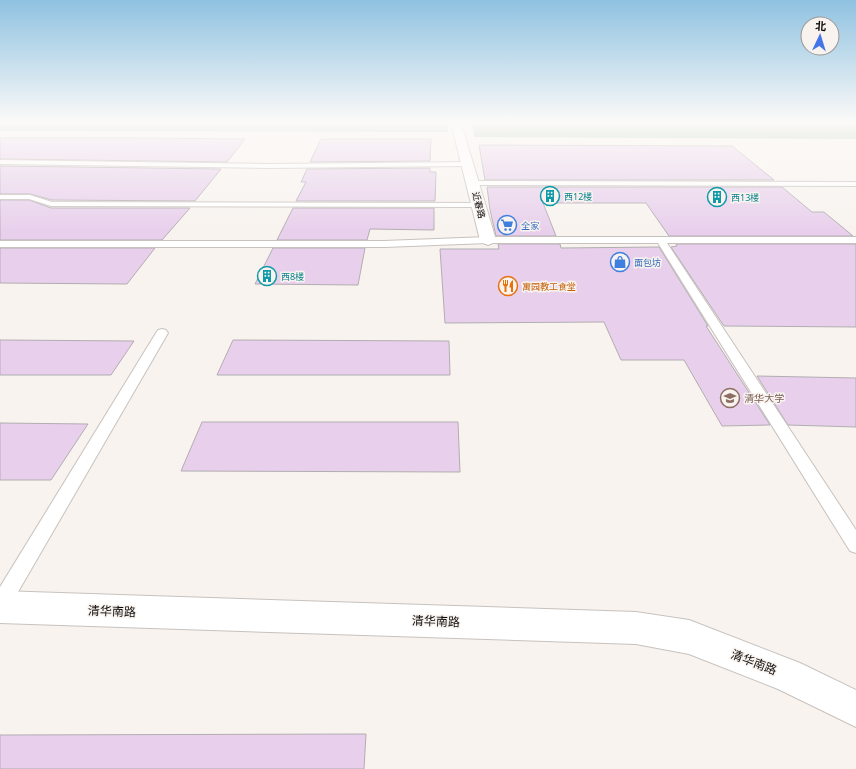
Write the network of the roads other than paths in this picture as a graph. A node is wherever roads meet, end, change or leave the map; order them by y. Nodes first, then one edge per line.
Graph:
1 (467, 159) edge
2 (0, 162) edge
3 (468, 164) junction
4 (473, 183) junction
5 (856, 184) edge
6 (0, 197) edge
7 (478, 205) junction
8 (488, 240) junction
9 (661, 240) junction
10 (856, 240) edge
11 (0, 244) edge
12 (162, 333) dead end
13 (856, 545) edge
14 (0, 606) edge
15 (856, 709) edge

1 - 3 street, 近春路
2 - 3 lane
3 - 4 street, 近春路
4 - 5 lane
4 - 7 street, 近春路
6 - 7 lane
7 - 8 street, 近春路
8 - 9 lane
8 - 11 lane
9 - 10 lane
9 - 13 lane
12 - 14 lane
14 - 15 street, 清华南路

